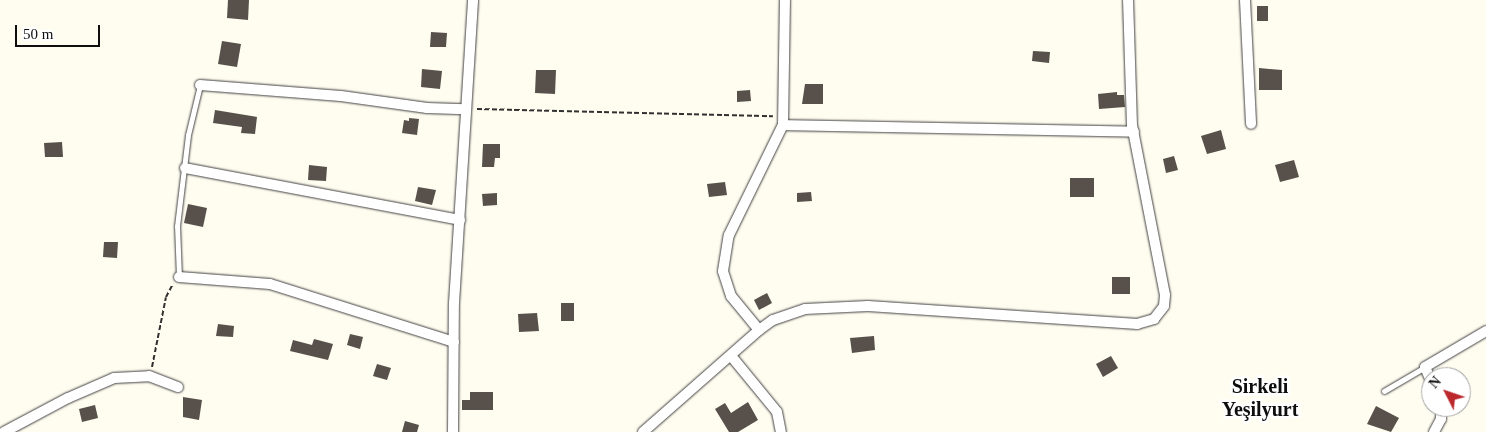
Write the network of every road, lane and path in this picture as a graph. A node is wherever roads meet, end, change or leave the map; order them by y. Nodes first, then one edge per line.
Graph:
1 (473, 0) edge
2 (786, 0) edge
3 (1128, 0) edge
4 (1245, 0) edge
5 (200, 85) joint
6 (465, 108) junction
7 (783, 121) junction
8 (1251, 124) dead end
9 (1134, 132) junction
10 (185, 168) junction
11 (460, 220) junction
12 (179, 276) junction
13 (759, 330) junction
14 (1486, 331) edge
15 (454, 342) junction
16 (732, 357) junction
17 (1425, 367) edge
18 (1421, 369) edge
19 (149, 376) junction
20 (178, 387) dead end
21 (1384, 391) dead end
22 (1441, 417) edge
23 (4, 432) edge
24 (453, 432) edge
25 (643, 432) edge
26 (781, 432) edge
27 (1434, 432) edge

1 - 6 street
2 - 7 street
3 - 9 street
4 - 8 street
5 - 6 street
5 - 10 lane
6 - 7 path
6 - 11 street
7 - 9 street
7 - 13 street
9 - 13 street
10 - 11 street
10 - 12 lane
11 - 15 street
12 - 15 street
12 - 19 path
13 - 16 street
14 - 17 street
15 - 24 street
16 - 25 street
16 - 26 street
18 - 21 lane
19 - 20 street
19 - 23 street
22 - 27 street

